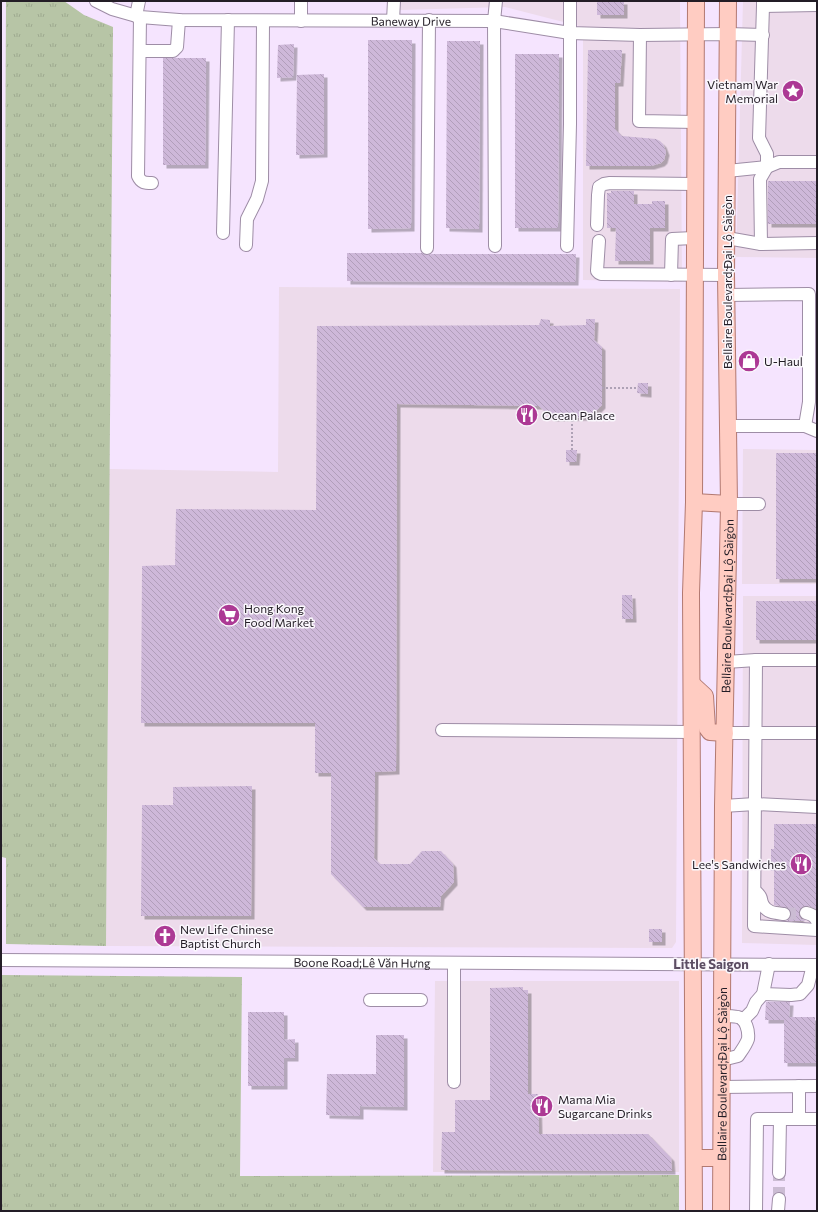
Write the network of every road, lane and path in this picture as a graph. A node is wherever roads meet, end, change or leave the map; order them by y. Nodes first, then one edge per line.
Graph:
1 (96, 1) edge
2 (139, 1) edge
3 (301, 1) edge
4 (394, 1) edge
5 (496, 1) edge
6 (570, 1) edge
7 (696, 1) edge
8 (728, 1) edge
9 (763, 3) edge
10 (817, 5) edge
11 (138, 17) junction
12 (179, 20) junction
13 (228, 20) junction
14 (393, 20) junction
15 (429, 20) junction
16 (263, 21) junction
17 (301, 21) junction
18 (494, 21) junction
19 (570, 33) junction
20 (696, 34) junction
21 (728, 34) junction
22 (640, 35) junction
23 (763, 35) junction
24 (140, 51) junction
25 (696, 122) junction
26 (817, 162) edge
27 (767, 167) junction
28 (727, 172) junction
29 (152, 183) dead end
30 (695, 184) junction
31 (597, 225) dead end
32 (223, 233) dead end
33 (694, 238) junction
34 (727, 238) junction
35 (599, 241) dead end
36 (817, 243) edge
37 (760, 244) junction
38 (246, 245) dead end
39 (495, 246) dead end
40 (567, 246) dead end
41 (428, 248) dead end
42 (671, 274) junction
43 (694, 275) junction
44 (726, 275) junction
45 (727, 295) junction
46 (813, 368) edge
47 (602, 388) dead end
48 (637, 388) dead end
49 (572, 418) dead end
50 (728, 426) junction
51 (805, 426) junction
52 (817, 431) edge
53 (572, 450) dead end
54 (694, 502) junction
55 (729, 504) junction
56 (758, 504) dead end
57 (756, 660) junction
58 (817, 660) edge
59 (726, 662) junction
60 (692, 684) junction
61 (442, 730) dead end
62 (692, 732) junction
63 (725, 733) junction
64 (756, 733) junction
65 (817, 733) edge
66 (755, 804) junction
67 (723, 806) junction
68 (817, 806) edge
69 (754, 890) junction
70 (806, 913) tunnel mouth
71 (784, 914) tunnel mouth
72 (817, 920) edge
73 (817, 930) edge
74 (1, 960) edge
75 (454, 963) junction
76 (693, 964) junction
77 (722, 964) junction
78 (769, 964) junction
79 (815, 965) edge
80 (763, 994) junction
81 (370, 1000) dead end
82 (421, 1000) dead end
83 (722, 1016) junction
84 (744, 1020) junction
85 (722, 1060) junction
86 (454, 1082) dead end
87 (799, 1086) junction
88 (817, 1086) edge
89 (722, 1087) junction
90 (798, 1119) junction
91 (817, 1119) edge
92 (780, 1120) junction
93 (694, 1158) junction
94 (721, 1158) junction
95 (779, 1173) tunnel mouth
96 (694, 1211) edge
97 (721, 1211) edge
98 (756, 1211) edge

1 - 11 street, Baneway Drive
2 - 11 street
3 - 17 street
4 - 14 street
5 - 18 street
6 - 19 street
7 - 20 main road
8 - 21 main road, Bellaire Boulevard;Đại Lộ Sàigòn
9 - 10 street
9 - 23 street
11 - 12 street, Baneway Drive
11 - 24 street
12 - 13 street, Baneway Drive
12 - 24 street
13 - 16 street, Baneway Drive
13 - 32 street
14 - 15 street, Baneway Drive
14 - 17 street, Baneway Drive
15 - 18 street, Baneway Drive
15 - 41 street
16 - 17 street, Baneway Drive
16 - 38 street
18 - 19 street, Baneway Drive
18 - 39 street
19 - 22 street, Baneway Drive
19 - 40 street
20 - 21 street, Baneway Drive
20 - 22 street, Baneway Drive
20 - 25 main road
21 - 23 street, Baneway Drive
21 - 28 main road, Bellaire Boulevard;Đại Lộ Sàigòn
22 - 25 street
23 - 27 street
24 - 29 street
25 - 30 main road
26 - 27 street
27 - 28 street
27 - 37 street
28 - 34 main road, Bellaire Boulevard;Đại Lộ Sàigòn
30 - 31 street
30 - 33 main road
33 - 42 street
33 - 43 main road
34 - 37 street
34 - 44 main road, Bellaire Boulevard;Đại Lộ Sàigòn
35 - 42 street
36 - 37 street
42 - 43 street
43 - 44 street
43 - 54 main road
44 - 45 main road, Bellaire Boulevard;Đại Lộ Sàigòn
45 - 46 street
45 - 50 main road, Bellaire Boulevard;Đại Lộ Sàigòn
46 - 51 street
47 - 48 path
49 - 53 path
50 - 51 street
50 - 55 main road, Bellaire Boulevard;Đại Lộ Sàigòn
51 - 52 street
54 - 55 main road
54 - 60 main road
55 - 56 street
55 - 59 main road, Bellaire Boulevard;Đại Lộ Sàigòn
57 - 58 street
57 - 59 street
57 - 64 street
59 - 63 main road, Bellaire Boulevard;Đại Lộ Sàigòn
60 - 62 main road
60 - 63 main road
61 - 62 street
62 - 76 main road
63 - 64 street
63 - 67 main road, Bellaire Boulevard;Đại Lộ Sàigòn
64 - 65 street
64 - 66 street
66 - 67 street
66 - 68 street
66 - 69 street
67 - 77 main road, Bellaire Boulevard;Đại Lộ Sàigòn
69 - 71 street
69 - 73 street
70 - 72 street
74 - 75 street, Boone Road;Lê Văn Hưng
75 - 76 street, Boone Road;Lê Văn Hưng
75 - 86 street
76 - 77 street, Boone Road;Lê Văn Hưng
76 - 93 main road
77 - 78 street, Boone Road;Lê Văn Hưng
77 - 83 main road, Bellaire Boulevard;Đại Lộ Sàigòn
78 - 79 street, Boone Road;Lê Văn Hưng
78 - 80 street
79 - 80 street
80 - 84 street
81 - 82 street
83 - 84 street
83 - 85 main road, Bellaire Boulevard;Đại Lộ Sàigòn
84 - 85 street
85 - 89 main road, Bellaire Boulevard;Đại Lộ Sàigòn
87 - 88 street
87 - 89 street
87 - 90 street
89 - 94 main road, Bellaire Boulevard;Đại Lộ Sàigòn
90 - 91 street
90 - 92 street
92 - 95 street
92 - 98 street
93 - 94 main road
93 - 96 main road
94 - 97 main road, Bellaire Boulevard;Đại Lộ Sàigòn

